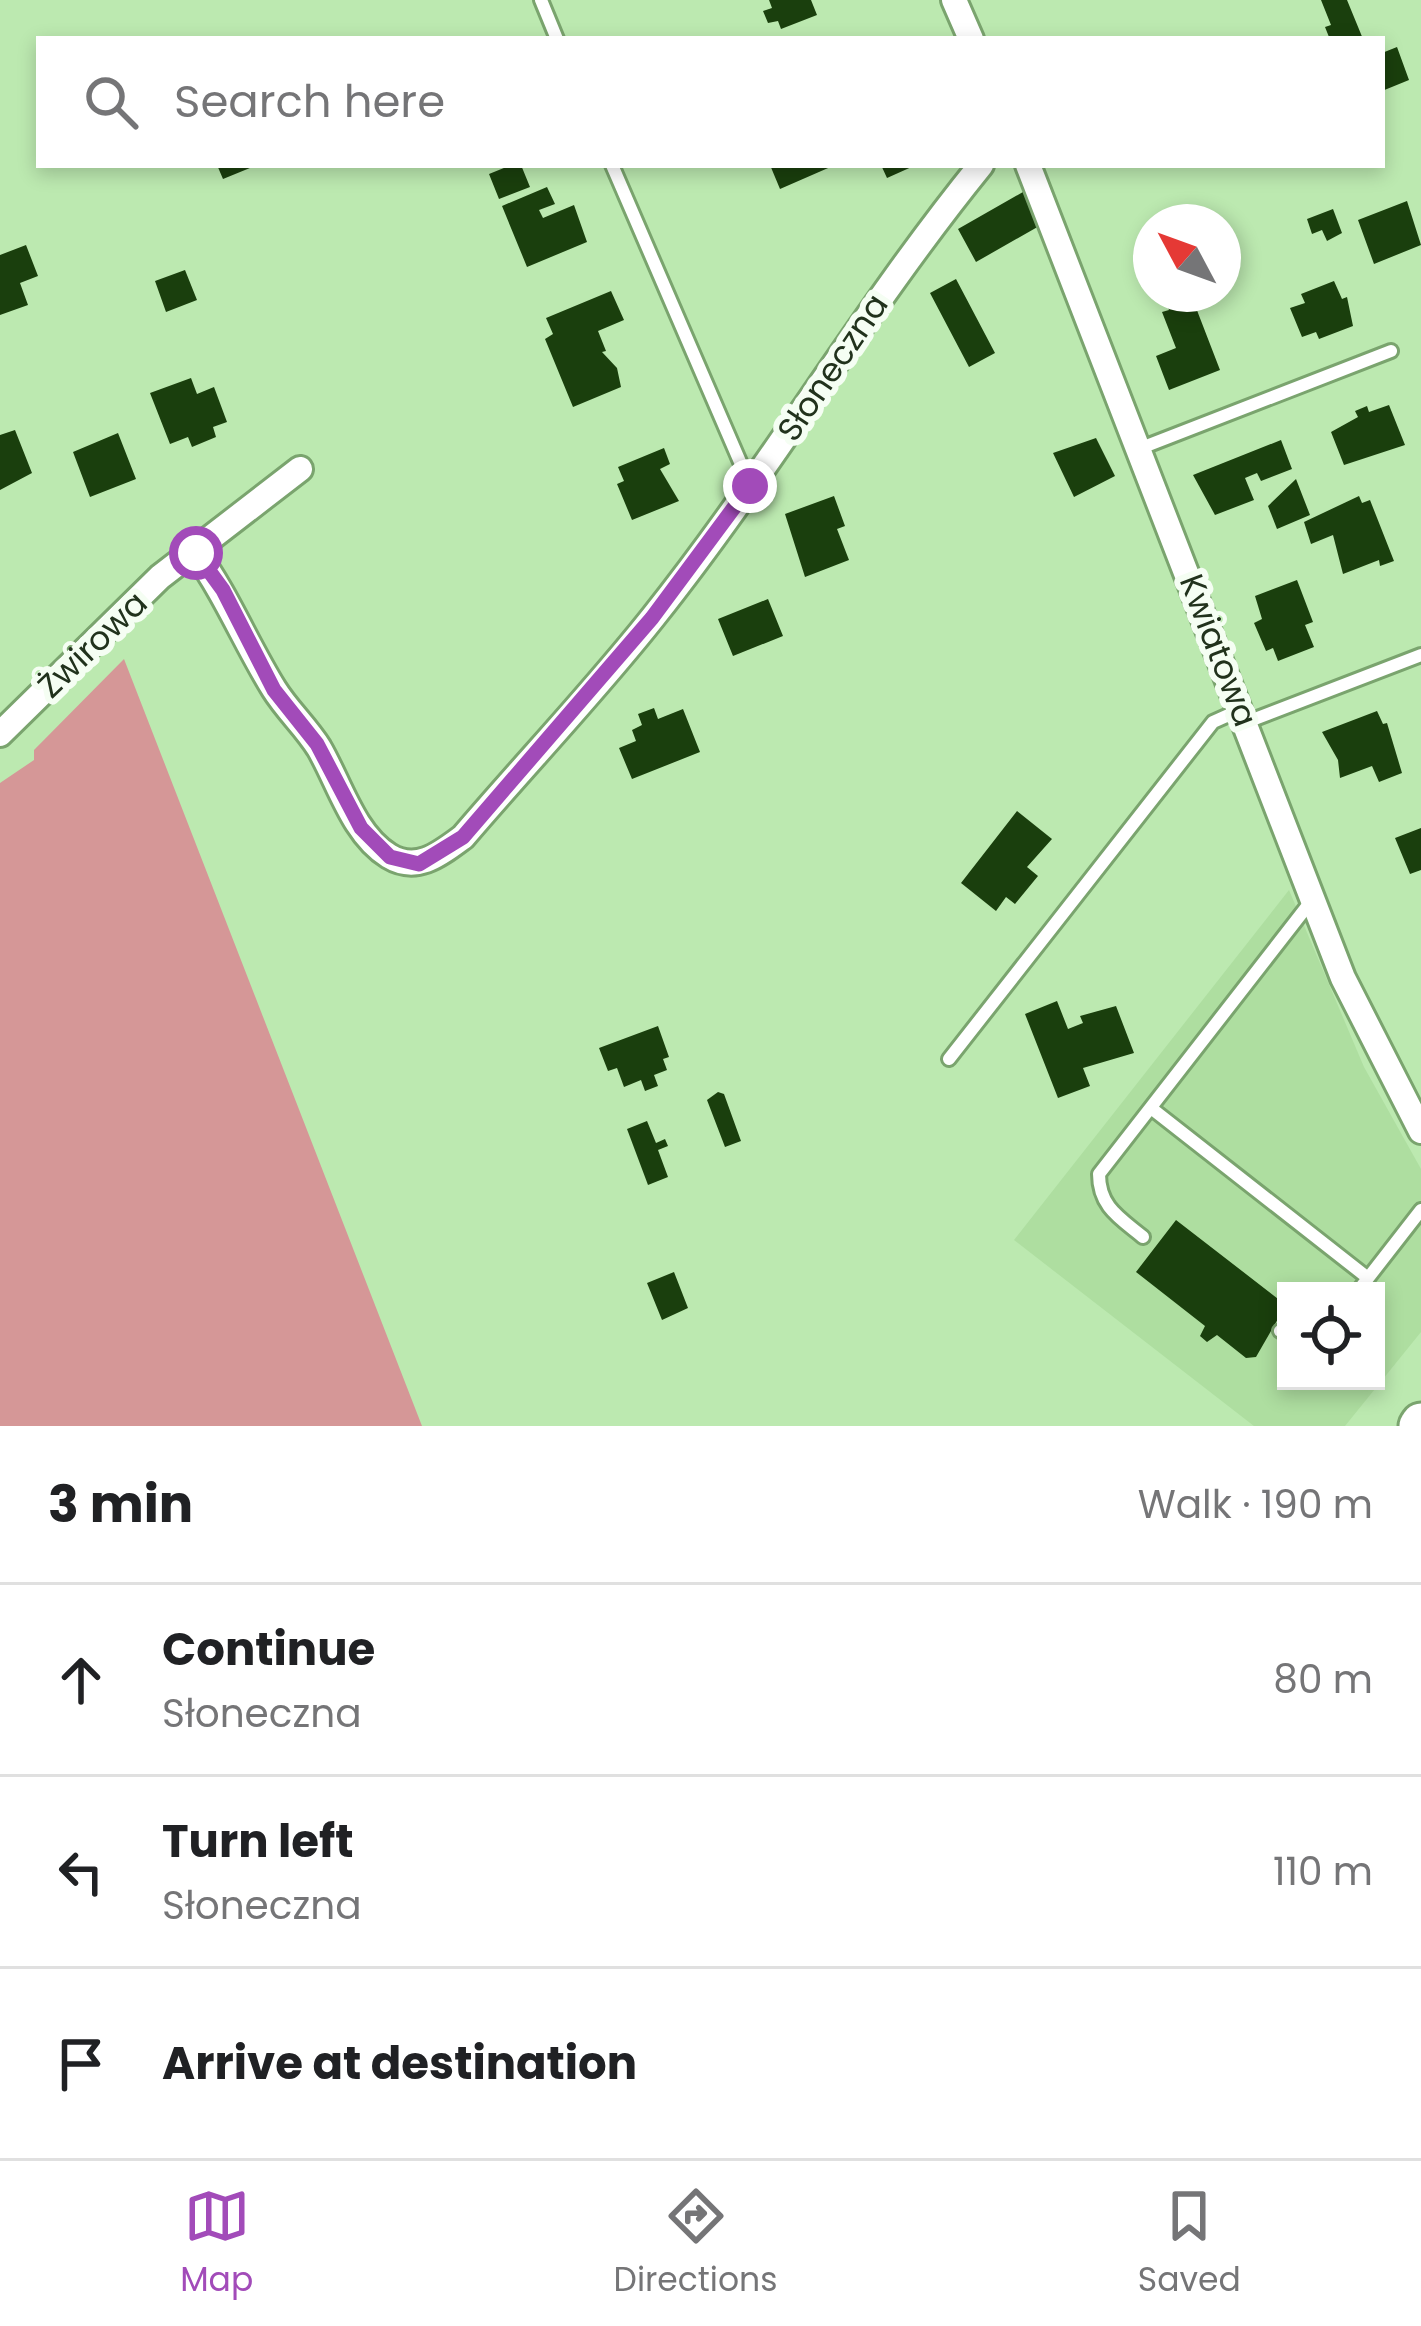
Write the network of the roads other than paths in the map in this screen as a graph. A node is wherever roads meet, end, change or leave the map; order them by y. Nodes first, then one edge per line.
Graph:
1 (541, 0) edge
2 (954, 0) edge
3 (556, 36) edge
4 (970, 36) edge
5 (613, 168) edge
6 (979, 168) edge
7 (1029, 168) edge
8 (1390, 351) dead end
9 (1141, 448) junction
10 (299, 469) dead end
11 (750, 486) junction
12 (196, 553) junction
13 (1421, 656) edge
14 (1244, 716) junction
15 (0, 734) edge
16 (1313, 899) junction
17 (949, 1059) dead end
18 (1151, 1108) junction
19 (1421, 1131) edge
20 (1421, 1210) edge
21 (1143, 1237) dead end
22 (1367, 1278) junction
23 (1364, 1282) edge

1 - 3 lane
2 - 4 street
5 - 11 lane
6 - 11 street, Słoneczna
7 - 9 street, Kwiatowa
8 - 9 lane
9 - 14 street, Kwiatowa
10 - 12 street, Żwirowa
11 - 12 street, Słoneczna
12 - 15 street, Żwirowa
13 - 14 lane
14 - 16 street, Kwiatowa
14 - 17 lane
16 - 18 lane
16 - 19 street, Kwiatowa
18 - 21 lane
18 - 22 lane
20 - 22 lane
22 - 23 lane

